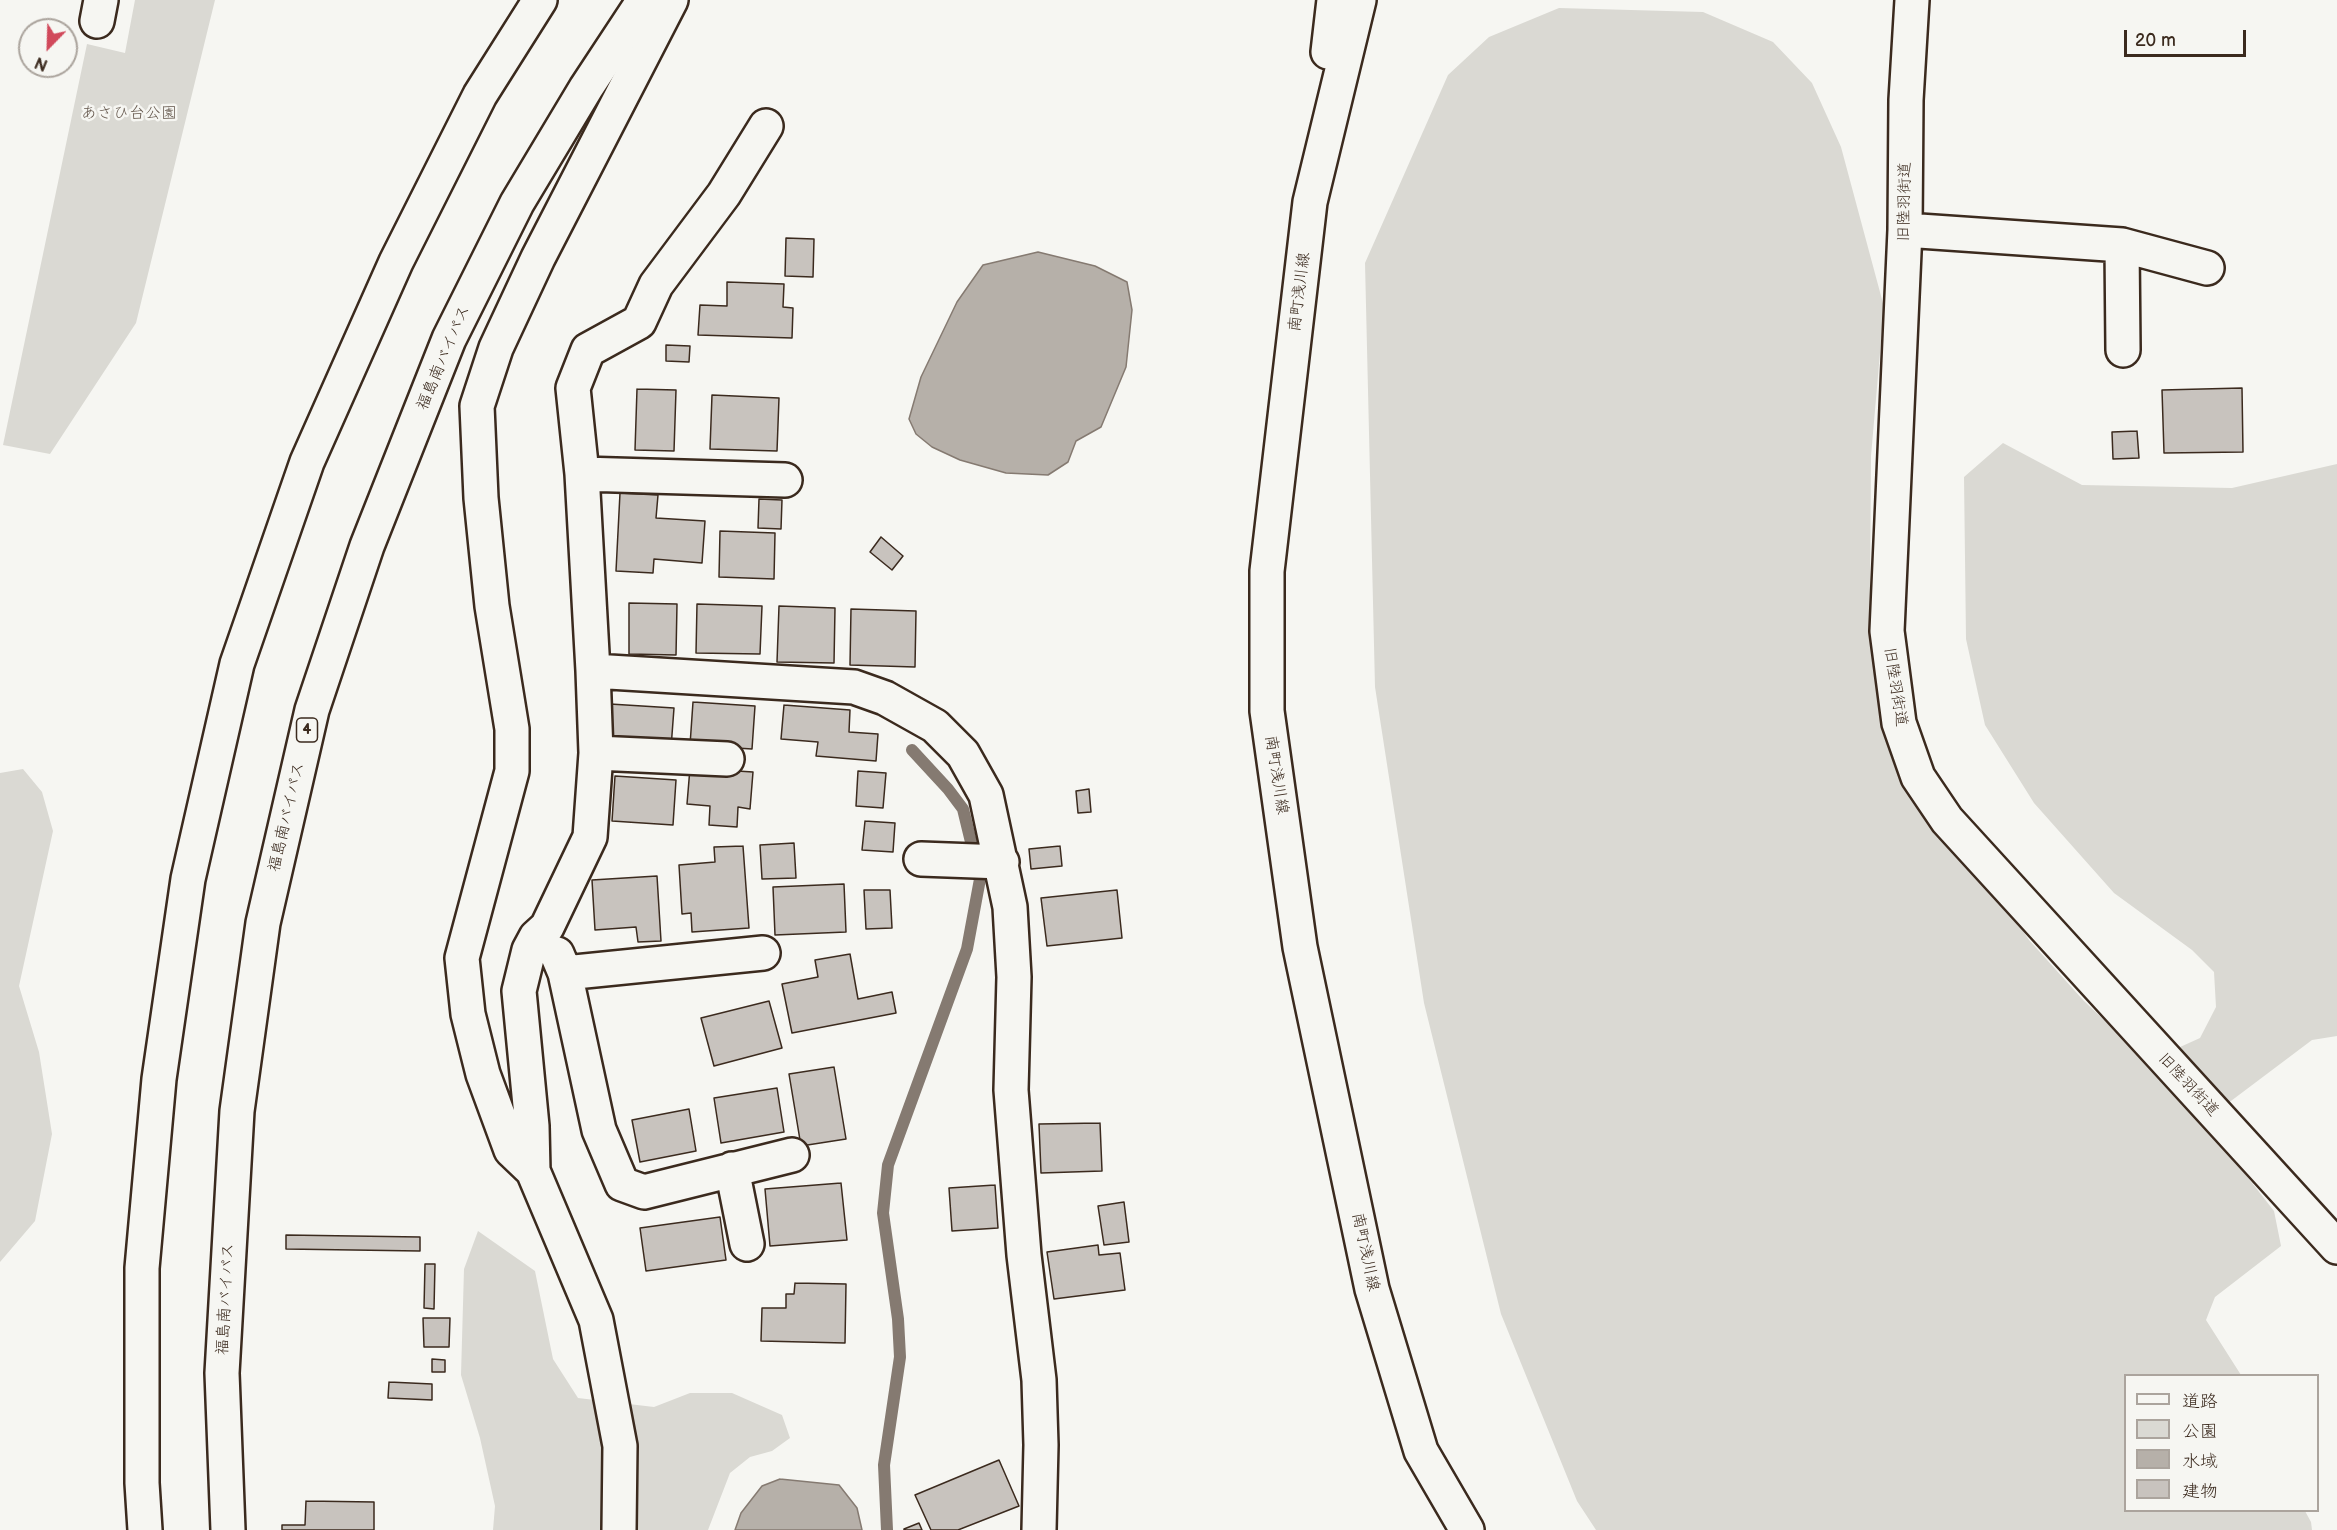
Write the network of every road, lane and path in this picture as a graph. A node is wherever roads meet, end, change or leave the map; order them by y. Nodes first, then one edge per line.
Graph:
1 (540, 0) edge
2 (644, 0) edge
3 (671, 0) edge
4 (1334, 0) edge
5 (1359, 0) edge
6 (1912, 0) edge
7 (766, 126) dead end
8 (1310, 202) junction
9 (1905, 230) junction
10 (2122, 245) junction
11 (2207, 268) dead end
12 (2123, 350) dead end
13 (582, 474) junction
14 (785, 480) dead end
15 (593, 671) junction
16 (596, 753) junction
17 (727, 759) dead end
18 (921, 859) dead end
19 (1002, 862) junction
20 (547, 927) junction
21 (764, 953) dead end
22 (565, 973) junction
23 (792, 1155) dead end
24 (732, 1169) junction
25 (533, 1171) junction
26 (747, 1244) dead end
27 (2337, 1247) edge
28 (145, 1530) edge
29 (228, 1530) edge
30 (619, 1530) edge
31 (1039, 1530) edge
32 (1467, 1530) edge

1 - 28 main road
2 - 29 main road, 福島南バイパス / 4
3 - 25 main road
4 - 8 main road
5 - 8 main road, 南町浅川線
6 - 9 main road, 旧陸羽街道
7 - 13 main road
8 - 32 main road, 南町浅川線
9 - 10 main road
9 - 27 main road, 旧陸羽街道
10 - 11 main road
10 - 12 main road
13 - 14 main road
13 - 15 main road
15 - 16 main road
15 - 19 main road
16 - 17 main road
16 - 20 main road
18 - 19 main road
19 - 31 main road
20 - 22 main road
20 - 25 main road
21 - 22 main road
22 - 24 main road
23 - 24 main road
24 - 26 main road
25 - 30 main road

